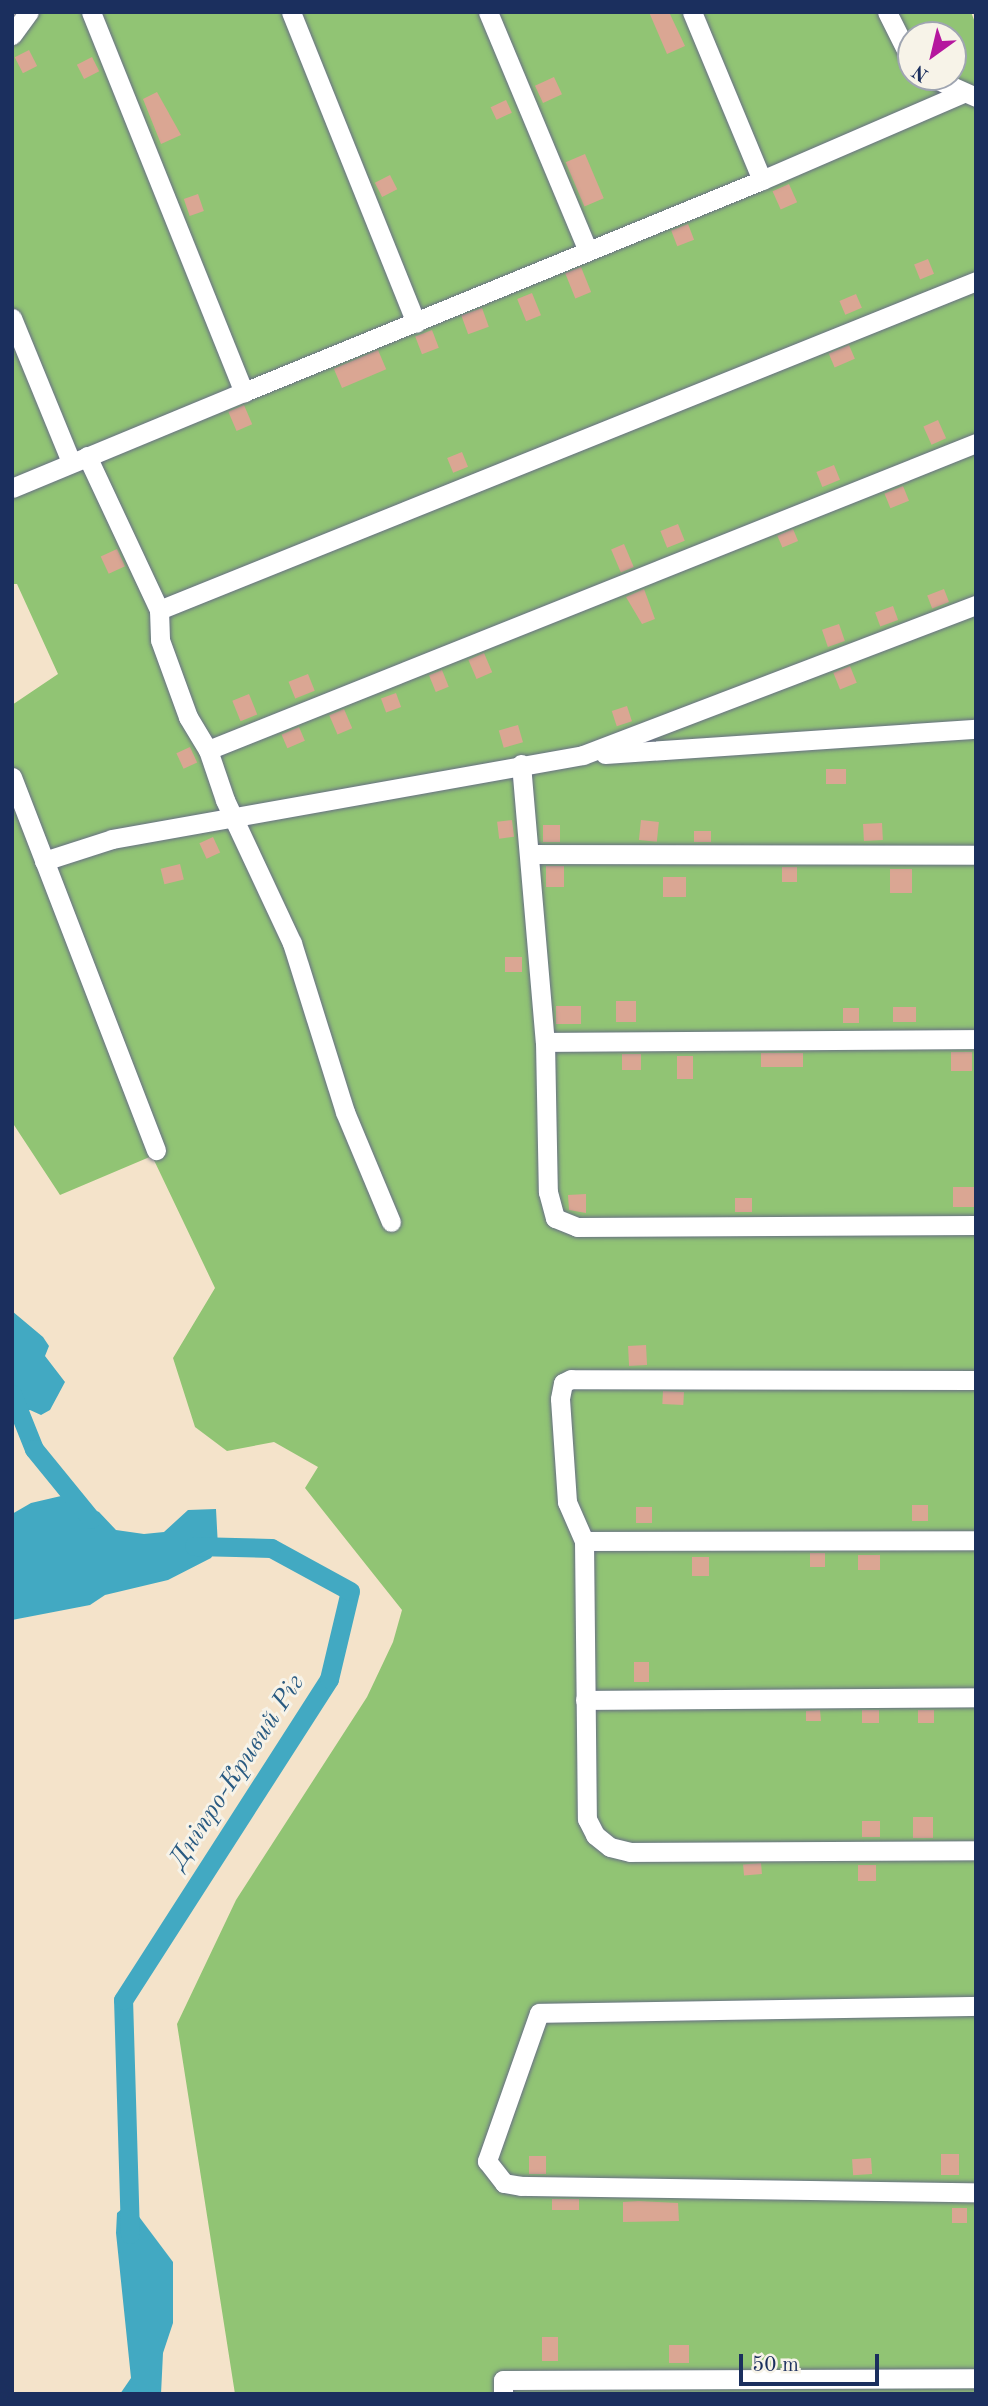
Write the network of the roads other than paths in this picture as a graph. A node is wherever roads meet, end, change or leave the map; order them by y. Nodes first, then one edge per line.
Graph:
1 (29, 12) edge
2 (91, 12) edge
3 (290, 12) edge
4 (488, 12) edge
5 (692, 12) edge
6 (887, 12) edge
7 (897, 32) edge
8 (12, 35) edge
9 (969, 95) edge
10 (762, 180) junction
11 (587, 249) junction
12 (976, 281) edge
13 (12, 318) edge
14 (416, 323) junction
15 (244, 392) junction
16 (976, 443) edge
17 (79, 459) junction
18 (12, 488) edge
19 (976, 605) edge
20 (159, 610) junction
21 (976, 729) edge
22 (208, 750) junction
23 (583, 755) junction
24 (521, 764) junction
25 (12, 777) edge
26 (233, 816) junction
27 (531, 854) junction
28 (976, 855) edge
29 (44, 861) junction
30 (976, 1039) edge
31 (545, 1042) junction
32 (156, 1150) dead end
33 (391, 1222) dead end
34 (976, 1225) edge
35 (976, 1380) edge
36 (976, 1540) edge
37 (583, 1541) junction
38 (976, 1697) edge
39 (585, 1700) junction
40 (976, 1850) edge
41 (976, 2006) edge
42 (976, 2192) edge
43 (976, 2378) edge
44 (503, 2394) edge

1 - 8 lane
2 - 15 lane
3 - 14 lane
4 - 11 lane
5 - 10 lane
6 - 7 lane
9 - 10 lane
10 - 11 lane
11 - 14 lane
12 - 20 lane
13 - 17 lane
14 - 15 lane
15 - 17 lane
16 - 22 lane
17 - 18 lane
17 - 20 lane
19 - 23 lane
20 - 22 lane
21 - 23 lane
22 - 26 lane
23 - 24 lane
24 - 26 lane
24 - 27 lane
25 - 29 lane
26 - 29 lane
26 - 33 lane
27 - 28 lane
27 - 31 lane
29 - 32 lane
30 - 31 lane
31 - 34 lane
35 - 37 lane
36 - 37 lane
37 - 39 lane
38 - 39 lane
39 - 40 lane
41 - 42 lane
43 - 44 lane

